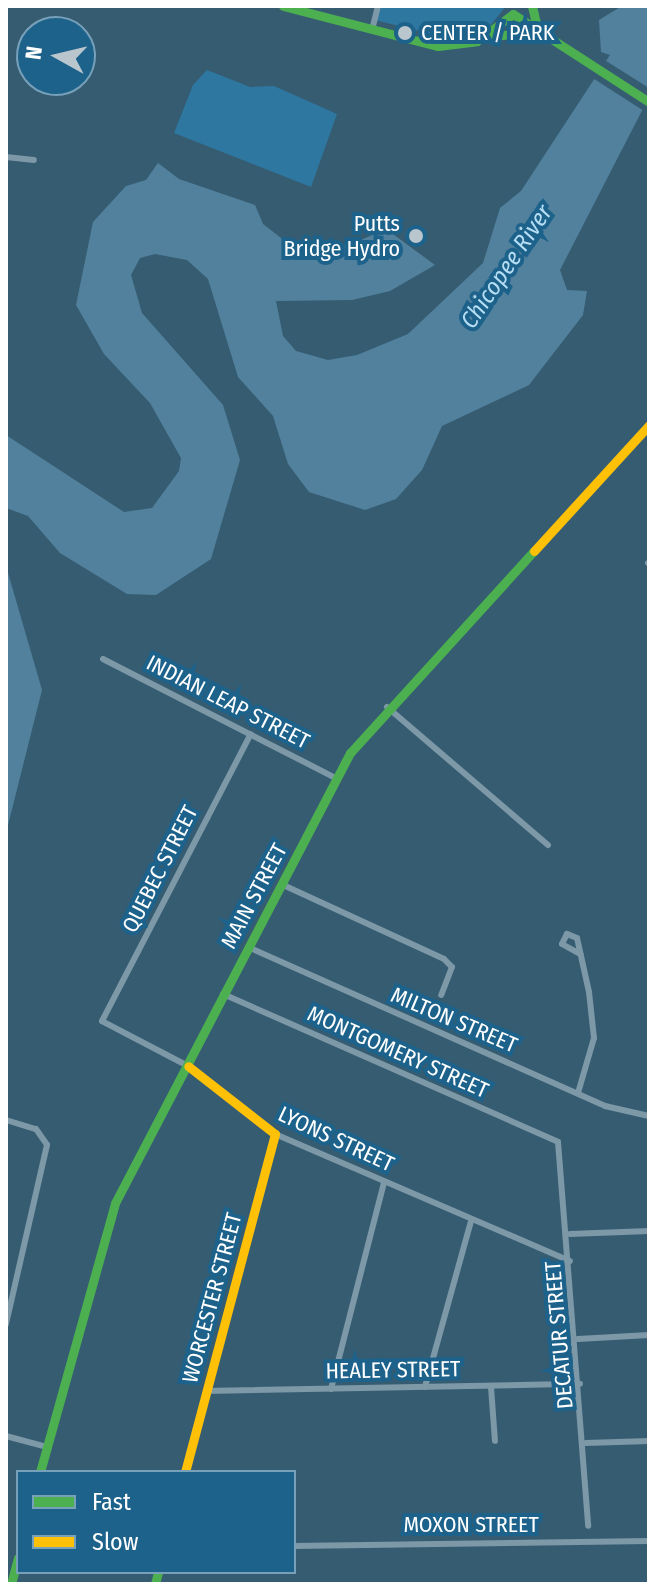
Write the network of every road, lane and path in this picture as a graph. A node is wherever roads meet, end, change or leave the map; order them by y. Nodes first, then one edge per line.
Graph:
1 (283, 6) edge
2 (378, 6) edge
3 (532, 6) edge
4 (316, 10) edge
5 (515, 10) edge
6 (372, 30) junction
7 (538, 31) junction
8 (477, 41) junction
9 (649, 102) edge
10 (6, 157) edge
11 (34, 160) dead end
12 (649, 425) edge
13 (103, 659) dead end
14 (386, 707) junction
15 (251, 734) junction
16 (336, 778) junction
17 (548, 845) dead end
18 (281, 884) junction
19 (248, 947) junction
20 (580, 954) dead end
21 (223, 994) junction
22 (441, 995) dead end
23 (102, 1021) joint
24 (188, 1066) junction
25 (578, 1093) junction
26 (649, 1116) edge
27 (6, 1120) edge
28 (275, 1134) junction
29 (558, 1143) joint
30 (384, 1182) junction
31 (471, 1221) junction
32 (649, 1231) edge
33 (570, 1234) junction
34 (570, 1261) junction
35 (6, 1324) edge
36 (649, 1335) edge
37 (578, 1339) junction
38 (580, 1384) junction
39 (425, 1387) junction
40 (491, 1387) junction
41 (331, 1389) junction
42 (206, 1391) junction
43 (6, 1436) edge
44 (495, 1441) dead end
45 (649, 1441) edge
46 (586, 1443) junction
47 (47, 1447) junction
48 (41, 1470) edge
49 (186, 1470) edge
50 (588, 1526) dead end
51 (649, 1541) edge
52 (296, 1546) edge

1 - 4 main road
2 - 6 street
3 - 7 main road
4 - 6 main road
5 - 7 main road
5 - 8 main road
6 - 8 main road
7 - 8 main road
7 - 9 main road
10 - 11 street
12 - 14 main road, MAIN STREET
13 - 15 street, INDIAN LEAP STREET
14 - 16 main road, MAIN STREET
14 - 17 street
15 - 16 street, INDIAN LEAP STREET
15 - 23 street, QUEBEC STREET
16 - 18 main road, MAIN STREET
18 - 19 main road, MAIN STREET
18 - 22 street
19 - 21 main road, MAIN STREET
19 - 25 street, MILTON STREET
20 - 25 street
21 - 24 main road, MAIN STREET
21 - 29 street, MONTGOMERY STREET
23 - 24 street, LYONS STREET
24 - 28 main road, LYONS STREET
24 - 47 main road, MAIN STREET
25 - 26 street, MILTON STREET
27 - 35 street
28 - 30 street, LYONS STREET
28 - 42 main road, WORCESTER STREET
29 - 33 street, DECATUR STREET
30 - 31 street, LYONS STREET
30 - 41 street
31 - 34 street, LYONS STREET
31 - 39 street
32 - 33 street
33 - 34 street, DECATUR STREET
34 - 37 street, DECATUR STREET
36 - 37 street
37 - 38 street, DECATUR STREET
38 - 40 street, HEALEY STREET
38 - 46 street, DECATUR STREET
39 - 40 street, HEALEY STREET
39 - 41 street, HEALEY STREET
40 - 44 street
41 - 42 street, HEALEY STREET
42 - 49 main road, WORCESTER STREET
43 - 47 street
45 - 46 street
46 - 50 street, DECATUR STREET
47 - 48 main road, MAIN STREET
51 - 52 street, MOXON STREET

